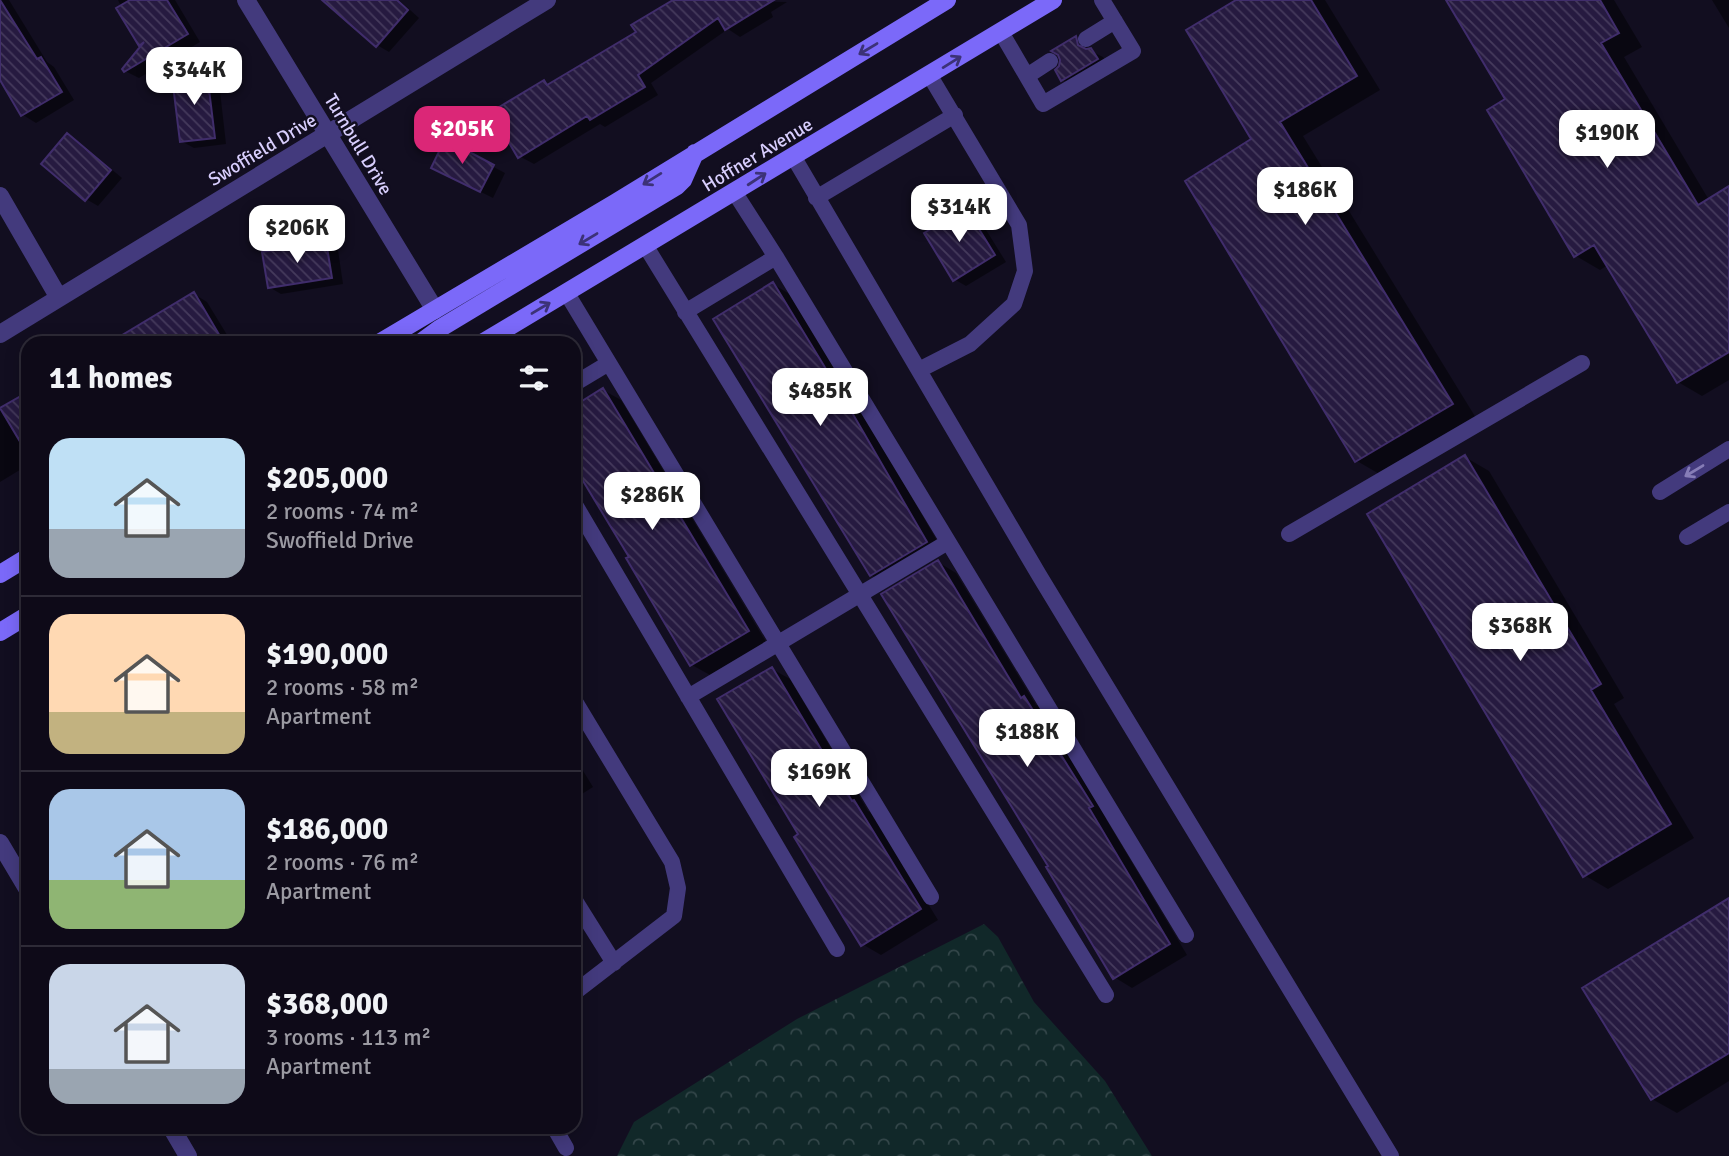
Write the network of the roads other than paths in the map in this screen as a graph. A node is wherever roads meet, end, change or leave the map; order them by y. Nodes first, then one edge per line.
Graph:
1 (246, 0) edge
2 (547, 0) edge
3 (947, 0) edge
4 (1053, 0) edge
5 (1102, 0) edge
6 (1115, 21) junction
7 (1001, 32) junction
8 (1086, 39) dead end
9 (1049, 61) dead end
10 (930, 76) junction
11 (1027, 76) junction
12 (955, 115) junction
13 (328, 133) junction
14 (695, 153) junction
15 (793, 156) junction
16 (735, 193) junction
17 (0, 196) edge
18 (816, 198) junction
19 (645, 245) junction
20 (776, 257) junction
21 (566, 292) junction
22 (59, 298) junction
23 (435, 310) junction
24 (685, 312) junction
25 (0, 334) edge
26 (391, 336) edge
27 (430, 336) edge
28 (494, 336) edge
29 (609, 363) junction
30 (1582, 363) dead end
31 (919, 370) junction
32 (581, 380) edge
33 (1729, 449) edge
34 (1660, 492) dead end
35 (1729, 512) edge
36 (581, 515) edge
37 (1289, 534) dead end
38 (1687, 537) dead end
39 (948, 542) junction
40 (21, 561) edge
41 (0, 574) edge
42 (860, 595) junction
43 (21, 619) edge
44 (0, 632) edge
45 (778, 644) junction
46 (688, 697) junction
47 (581, 712) edge
48 (0, 843) edge
49 (21, 878) edge
50 (931, 897) dead end
51 (581, 909) edge
52 (1186, 935) dead end
53 (837, 949) dead end
54 (614, 963) junction
55 (581, 988) edge
56 (1106, 995) dead end
57 (175, 1134) edge
58 (558, 1134) edge
59 (566, 1148) dead end
60 (188, 1156) edge
61 (1391, 1156) edge

1 - 13 street, Turnbull Drive
2 - 13 street, Swoffield Drive
3 -> 14 main road, Hoffner Avenue
4 - 7 main road, Hoffner Avenue
5 - 6 lane
6 - 8 lane
6 - 11 lane
10 -> 7 main road, Hoffner Avenue
7 - 11 lane
9 - 11 lane
10 - 12 lane
10 - 15 main road, Hoffner Avenue
12 - 18 lane
12 - 31 lane
13 - 22 street, Swoffield Drive
13 - 23 street, Turnbull Drive
14 -> 23 main road, Hoffner Avenue
14 -> 27 main road
16 -> 15 main road, Hoffner Avenue
15 - 18 lane
16 - 19 main road, Hoffner Avenue
16 - 20 lane
17 - 22 street
18 - 31 lane
19 - 21 main road, Hoffner Avenue
19 - 24 lane
20 - 24 lane
20 - 39 lane
28 -> 21 main road, Hoffner Avenue
21 - 29 lane
22 - 25 street, Swoffield Drive
23 - 26 main road, Hoffner Avenue
24 - 42 lane
29 - 32 lane
29 - 45 lane
30 - 37 lane
31 - 61 lane
33 -> 34 lane
35 - 38 lane
36 - 46 lane
39 - 42 lane
39 - 52 lane
40 - 41 main road
42 - 45 lane
42 - 56 lane
43 - 44 main road
45 - 46 lane
45 - 50 lane
46 - 53 lane
47 - 54 lane
48 - 49 street
51 - 54 lane
54 - 55 lane
57 - 60 street
58 - 59 lane

